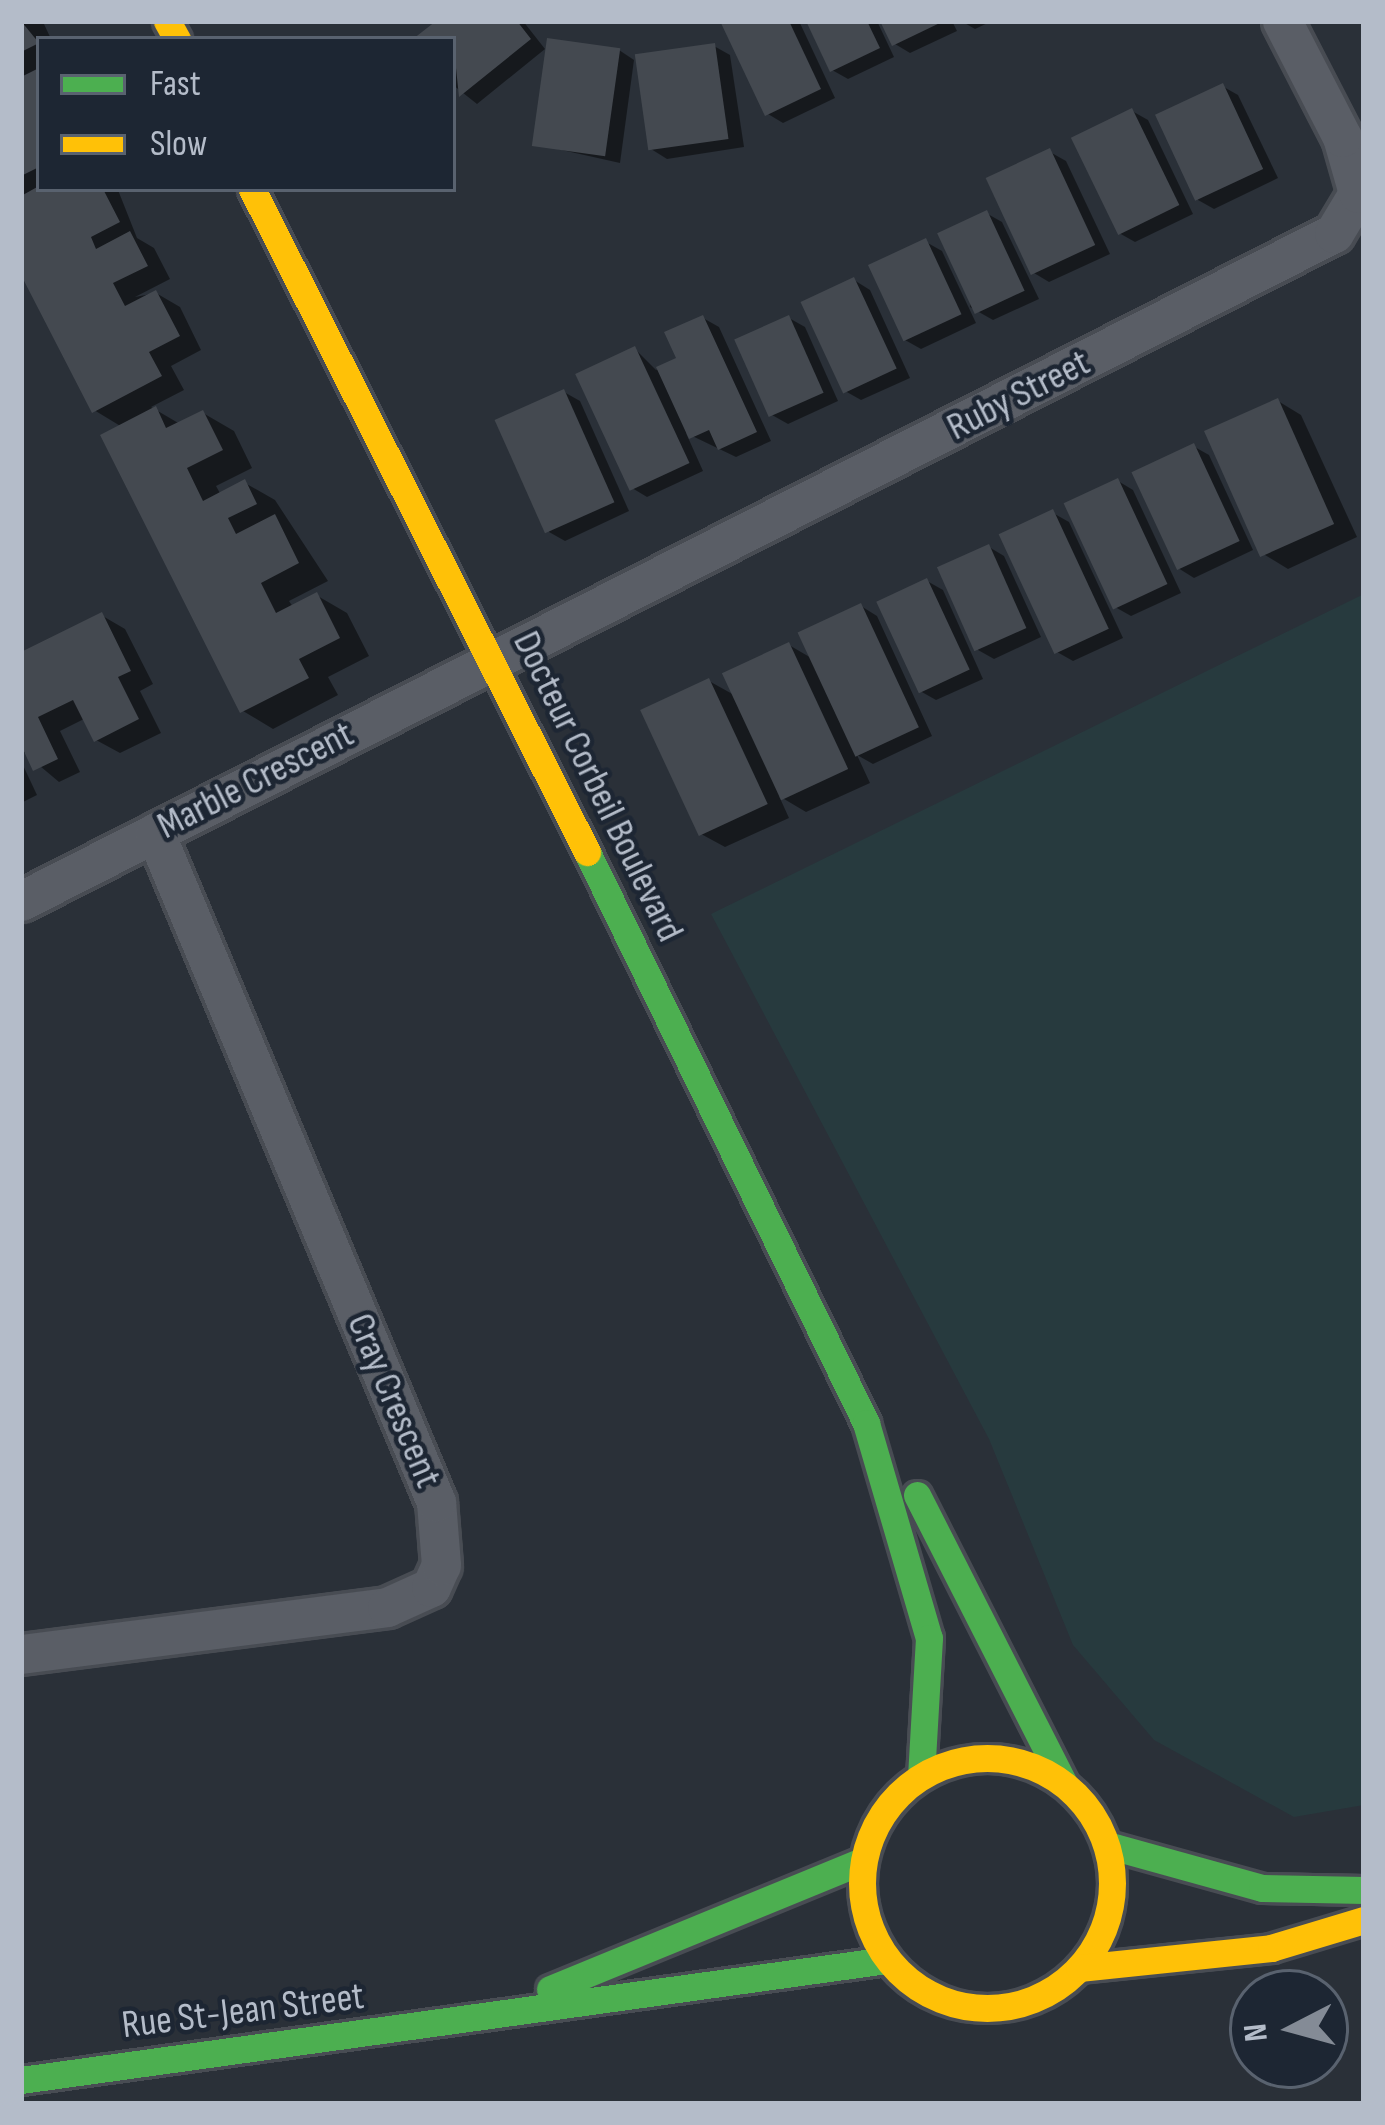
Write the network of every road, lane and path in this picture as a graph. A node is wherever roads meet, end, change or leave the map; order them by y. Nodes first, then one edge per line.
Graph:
1 (1282, 21) edge
2 (255, 192) edge
3 (491, 661) junction
4 (155, 832) junction
5 (21, 901) edge
6 (866, 1423) junction
7 (21, 1654) edge
8 (921, 1776) junction
9 (1064, 1783) junction
10 (1107, 1845) junction
11 (863, 1860) junction
12 (1364, 1890) edge
13 (1364, 1920) edge
14 (887, 1960) junction
15 (1079, 1968) junction
16 (475, 2021) junction
17 (21, 2080) edge

1 - 3 street, Ruby Street
2 - 3 main road, Docteur Corbeil Boulevard
3 - 4 street, Marble Crescent
3 - 6 main road, Docteur Corbeil Boulevard
4 - 5 street, Marble Crescent
4 - 7 street, Cray Crescent
6 - 8 main road, Docteur Corbeil Boulevard
6 - 9 main road, Docteur Corbeil Boulevard
8 - 9 main road
8 - 11 main road
9 - 10 main road
10 - 12 main road
10 - 15 main road
11 - 14 main road
11 - 16 main road, Rue St-Jean Street
13 - 15 main road
14 - 15 main road
14 - 16 main road, Rue St-Jean Street
16 - 17 main road, Rue St-Jean Street

